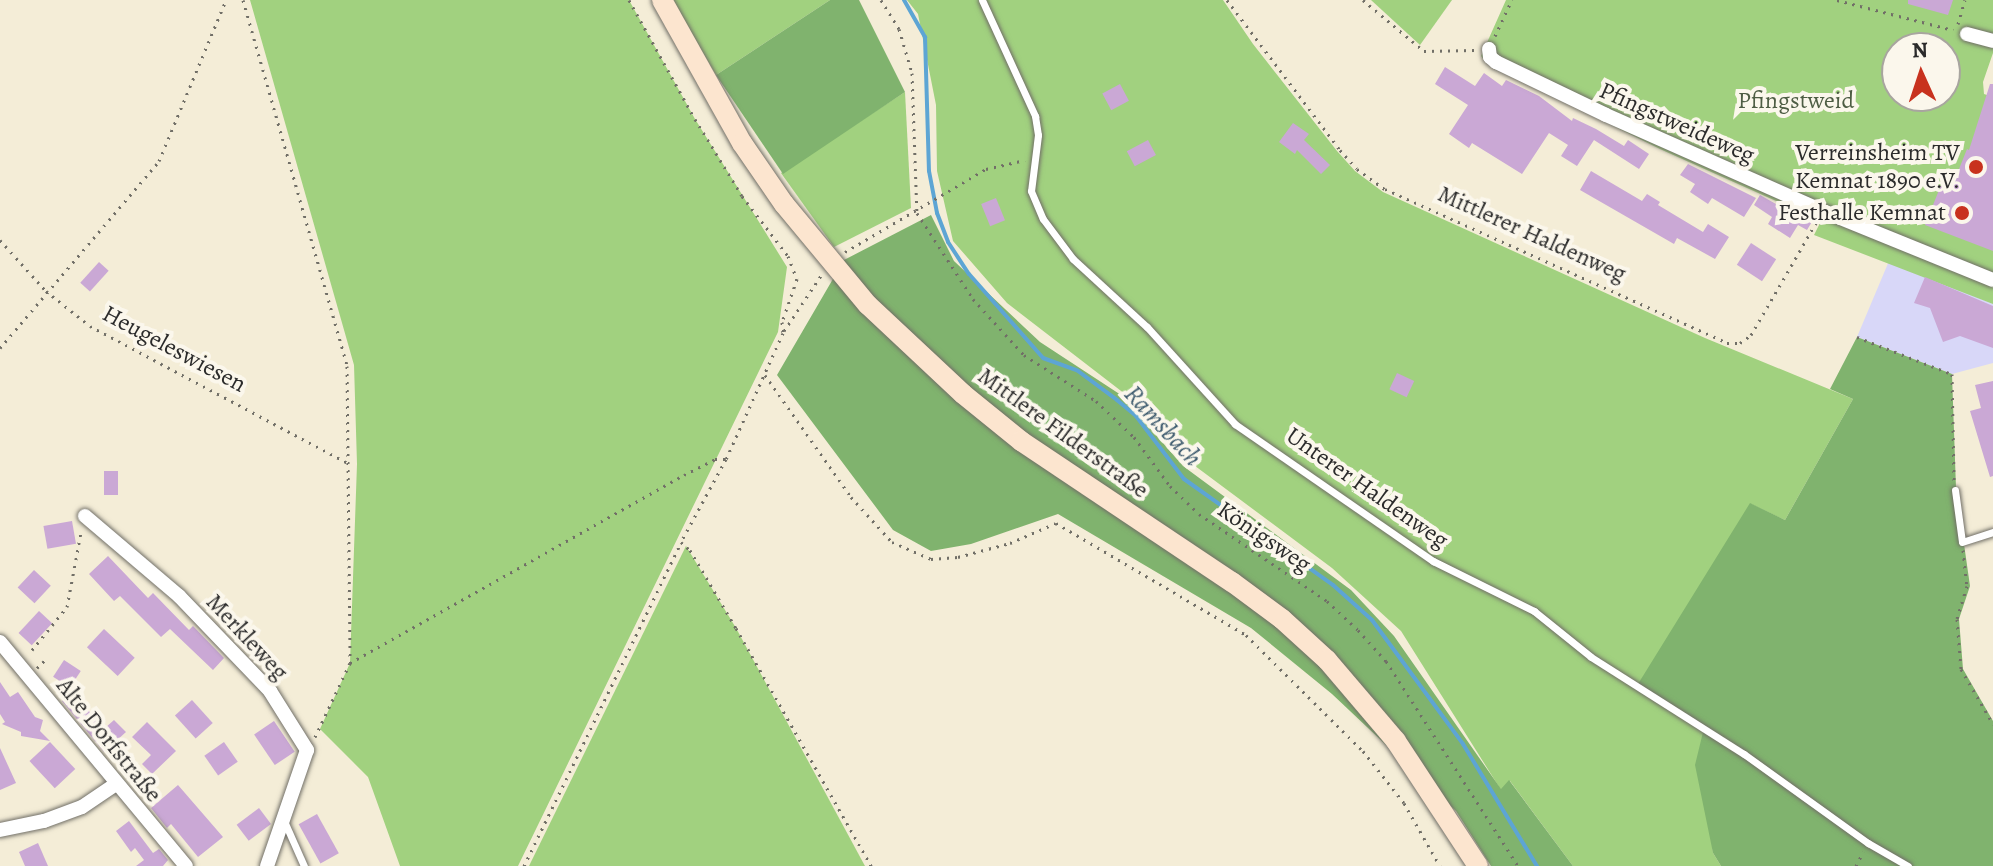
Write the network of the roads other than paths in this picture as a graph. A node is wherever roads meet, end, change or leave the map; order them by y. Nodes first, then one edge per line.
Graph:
1 (662, 0) edge
2 (982, 0) edge
3 (1962, 33) road end
4 (1993, 41) edge
5 (1489, 49) road end
6 (1993, 280) edge
7 (1955, 490) road end
8 (87, 518) road end
9 (1993, 532) edge
10 (0, 642) edge
11 (116, 784) junction
12 (282, 818) junction
13 (0, 830) edge
14 (186, 866) edge
15 (267, 866) edge
16 (304, 866) edge
17 (1478, 866) edge
18 (1908, 866) edge

1 - 17 main road, Mittlere Filderstraße
2 - 18 lane, Unterer Haldenweg
3 - 4 street
5 - 6 street, Pfingstweideweg
7 - 9 lane
8 - 12 street, Merkleweg
10 - 11 street, Alte Dorfstraße
11 - 13 street
11 - 14 street, Alte Dorfstraße
12 - 15 street
12 - 16 lane

